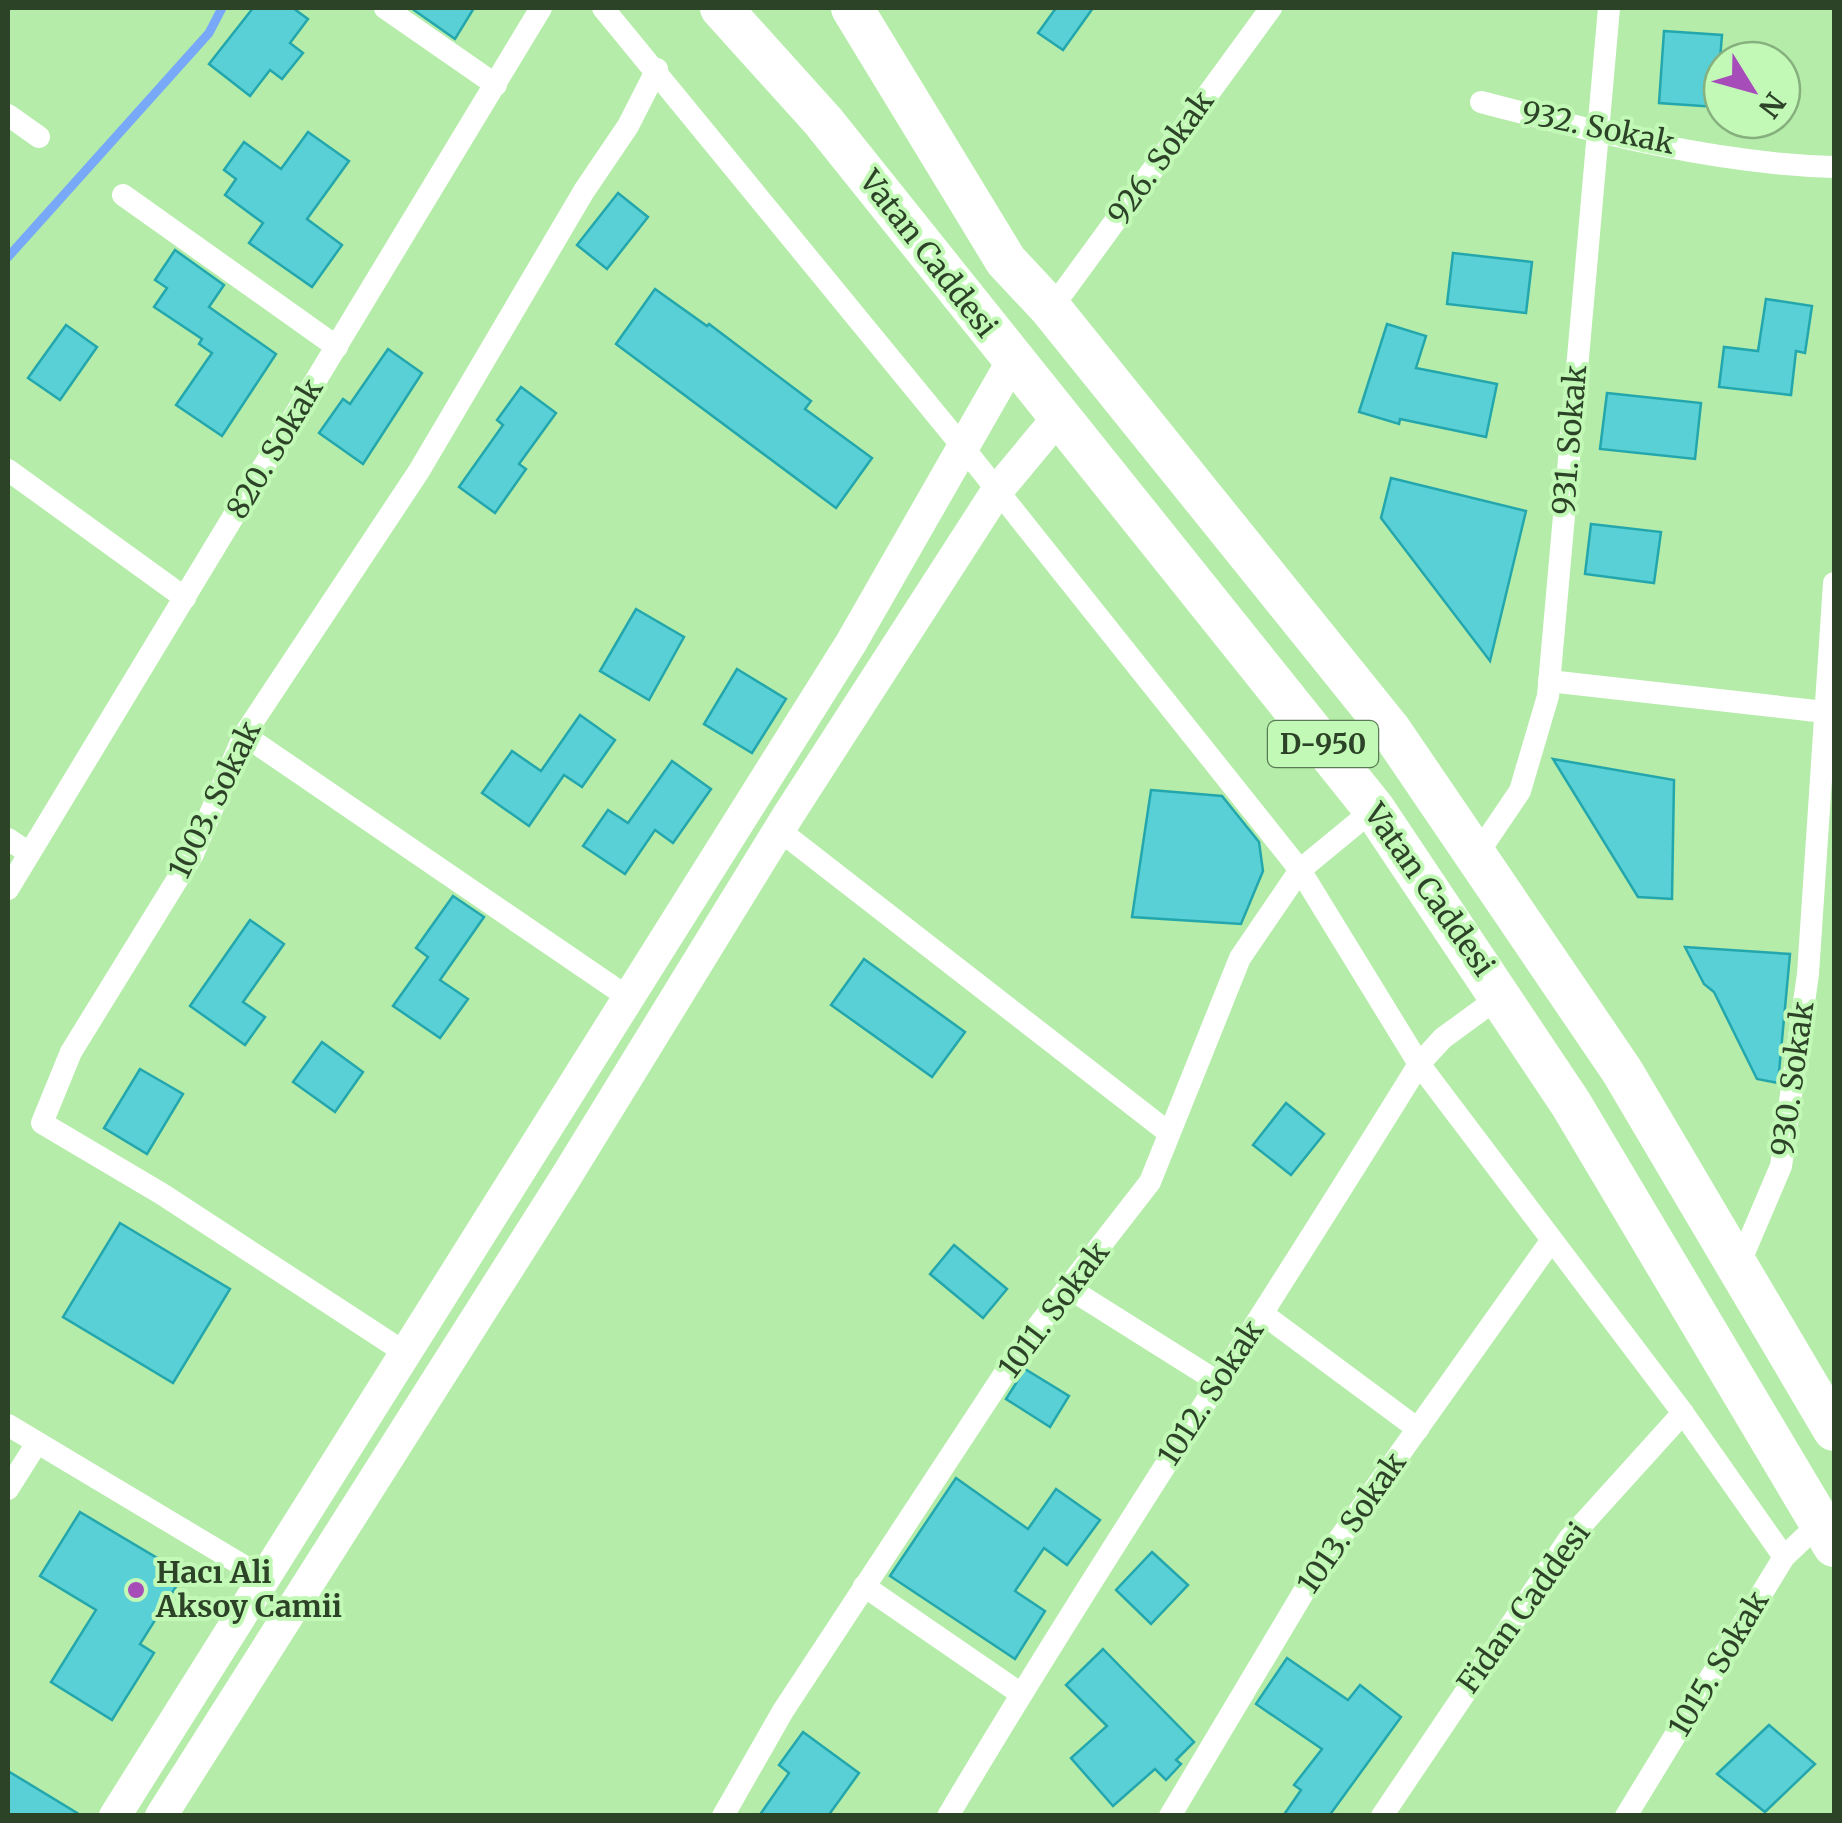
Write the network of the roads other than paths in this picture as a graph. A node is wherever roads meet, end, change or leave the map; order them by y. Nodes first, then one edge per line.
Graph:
1 (386, 8) edge
2 (541, 8) edge
3 (604, 8) edge
4 (721, 8) edge
5 (852, 8) edge
6 (1609, 8) edge
7 (1263, 10) edge
8 (657, 69) junction
9 (496, 85) junction
10 (1482, 102) dead end
11 (8, 115) edge
12 (1596, 132) junction
13 (39, 137) dead end
14 (1834, 166) edge
15 (122, 195) dead end
16 (1050, 309) junction
17 (337, 346) junction
18 (1012, 360) junction
19 (1061, 414) junction
20 (962, 446) junction
21 (8, 470) edge
22 (997, 491) junction
23 (1834, 582) edge
24 (185, 598) junction
25 (1549, 682) junction
26 (1829, 713) edge
27 (244, 735) junction
28 (1374, 809) junction
29 (779, 830) junction
30 (8, 839) edge
31 (29, 853) junction
32 (1476, 856) junction
33 (1300, 870) junction
34 (8, 889) edge
35 (1502, 995) junction
36 (628, 998) junction
37 (1419, 1064) junction
38 (1169, 1133) junction
39 (1551, 1242) junction
40 (1738, 1267) junction
41 (1067, 1286) junction
42 (1262, 1314) junction
43 (404, 1352) junction
44 (1218, 1382) junction
45 (1683, 1413) junction
46 (8, 1425) edge
47 (1418, 1429) junction
48 (1834, 1430) edge
49 (36, 1443) junction
50 (8, 1489) edge
51 (1829, 1533) edge
52 (1784, 1557) junction
53 (262, 1577) junction
54 (864, 1586) junction
55 (1020, 1694) junction
56 (115, 1816) edge
57 (160, 1816) edge
58 (722, 1816) edge
59 (948, 1816) edge
60 (1170, 1816) edge
61 (1382, 1816) edge
62 (1626, 1816) edge

1 - 9 street
2 - 9 street, 820. Sokak
3 - 8 street
4 - 18 highway, Vatan Caddesi / D-950
5 - 16 highway, Vatan Caddesi / D-950
6 - 12 street, 931. Sokak
7 - 16 street, 926. Sokak
8 - 20 street
8 - 27 street, 1003. Sokak
9 - 17 street, 820. Sokak
10 - 12 street, 932. Sokak
11 - 13 street
12 - 14 street, 932. Sokak
12 - 25 street, 931. Sokak
15 - 17 street
16 - 32 highway, Vatan Caddesi / D-950
17 - 24 street, 820. Sokak
18 - 19 highway, Vatan Caddesi / D-950
18 - 20 street
19 - 22 street
19 - 28 highway, Vatan Caddesi / D-950
20 - 22 street
20 - 36 street
21 - 24 street
22 - 29 street
22 - 33 street
23 - 26 street, 930. Sokak
24 - 31 street, 820. Sokak
25 - 26 street
25 - 32 street, 931. Sokak
26 - 40 street, 930. Sokak
27 - 36 street
27 - 43 street, 1003. Sokak
28 - 33 street, 1011. Sokak
28 - 35 highway, Vatan Caddesi / D-950
29 - 38 street
29 - 57 street
30 - 31 street
31 - 34 street, 820. Sokak
32 - 40 highway, Vatan Caddesi / D-950
33 - 37 street
33 - 38 street, 1011. Sokak
35 - 37 street, 1012. Sokak
35 - 51 highway, Vatan Caddesi / D-950
36 - 43 street
37 - 39 street
37 - 42 street, 1012. Sokak
38 - 41 street, 1011. Sokak
39 - 45 street
39 - 47 street, 1013. Sokak
40 - 48 highway, Vatan Caddesi / D-950
41 - 44 street
41 - 54 street, 1011. Sokak
42 - 44 street, 1012. Sokak
42 - 47 street
43 - 53 street
44 - 55 street, 1012. Sokak
45 - 52 street
45 - 61 street, Fidan Caddesi
46 - 49 street
47 - 60 street, 1013. Sokak
49 - 50 street
49 - 53 street
51 - 52 street, 1015. Sokak
52 - 62 street, 1015. Sokak
53 - 56 street
54 - 55 street
54 - 58 street, 1011. Sokak
55 - 59 street, 1012. Sokak

